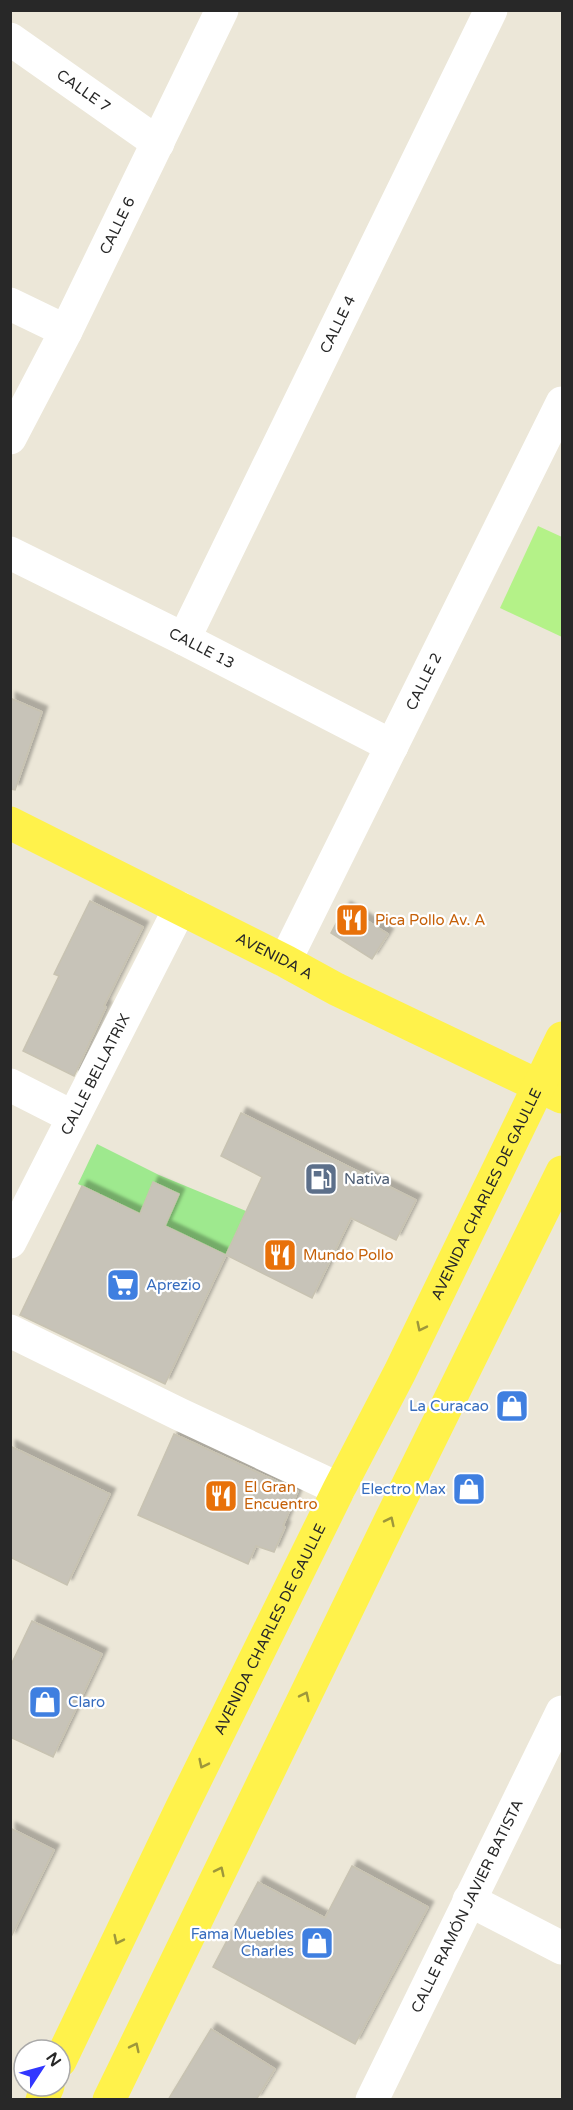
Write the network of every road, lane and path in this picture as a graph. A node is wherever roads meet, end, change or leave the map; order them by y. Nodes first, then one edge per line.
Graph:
1 (222, 10) edge
2 (491, 10) edge
3 (10, 39) edge
4 (158, 142) junction
5 (10, 304) edge
6 (66, 331) junction
7 (562, 403) edge
8 (10, 438) edge
9 (10, 553) edge
10 (184, 639) junction
11 (392, 746) junction
12 (10, 823) edge
13 (180, 908) junction
14 (285, 961) junction
15 (562, 1038) edge
16 (10, 1085) edge
17 (551, 1091) edge
18 (73, 1117) junction
19 (562, 1172) edge
20 (10, 1242) edge
21 (10, 1331) edge
22 (339, 1489) junction
23 (562, 1712) edge
24 (469, 1900) junction
25 (562, 1948) edge
26 (71, 2038) edge
27 (375, 2098) edge
28 (109, 2100) edge

1 - 4 street, CALLE 6
2 - 10 street, CALLE 4
3 - 4 street, CALLE 7
4 - 6 street, CALLE 6
5 - 6 street
6 - 8 street, CALLE 6
7 - 11 street, CALLE 2
9 - 10 street, CALLE 13
10 - 11 street, CALLE 13
11 - 14 street, CALLE 2
12 - 13 main road, AVENIDA A
13 - 14 main road, AVENIDA A
13 - 18 street, CALLE BELLATRIX
14 - 17 main road, AVENIDA A
15 - 17 main road, AVENIDA CHARLES DE GAULLE
16 - 18 street
17 -> 22 main road, AVENIDA CHARLES DE GAULLE
18 - 20 street, CALLE BELLATRIX
28 -> 19 main road
21 - 22 street
22 -> 26 main road, AVENIDA CHARLES DE GAULLE
23 - 24 street, CALLE RAMÓN JAVIER BATISTA
24 - 25 street
24 - 27 street, CALLE RAMÓN JAVIER BATISTA

